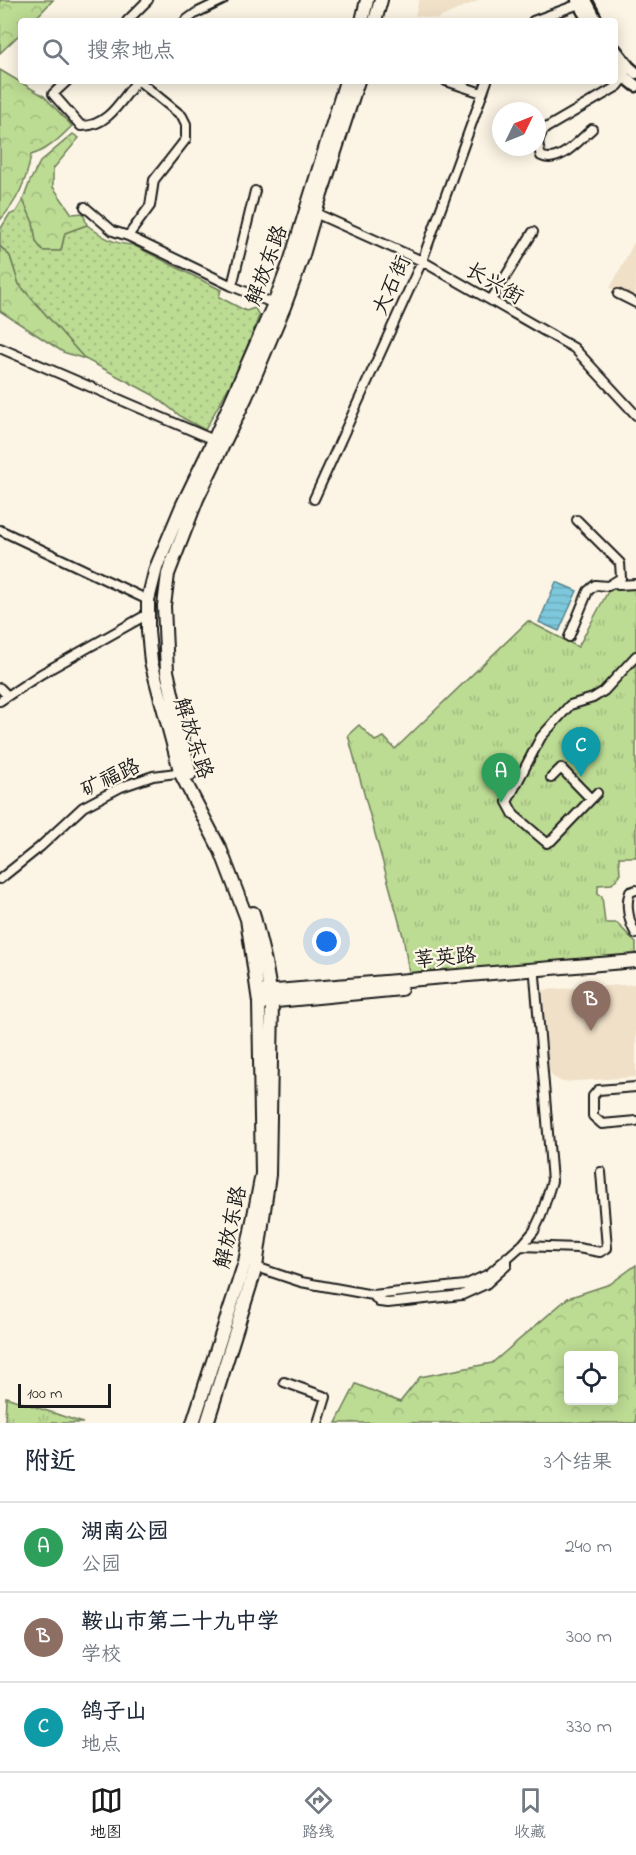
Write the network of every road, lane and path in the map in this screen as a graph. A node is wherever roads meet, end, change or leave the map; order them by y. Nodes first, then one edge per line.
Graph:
1 (148, 0) edge
2 (223, 0) edge
3 (367, 0) edge
4 (381, 0) edge
5 (584, 1) edge
6 (130, 18) edge
7 (189, 18) edge
8 (363, 18) edge
9 (376, 18) edge
10 (541, 18) edge
11 (587, 18) edge
12 (595, 18) edge
13 (618, 54) edge
14 (630, 73) edge
15 (64, 84) edge
16 (135, 84) edge
17 (142, 84) edge
18 (345, 84) edge
19 (357, 84) edge
20 (455, 84) edge
21 (486, 84) edge
22 (636, 86) edge
23 (482, 93) junction
24 (592, 129) dead end
25 (255, 190) dead end
26 (85, 207) dead end
27 (315, 213) junction
28 (533, 232) dead end
29 (128, 236) junction
30 (422, 261) junction
31 (232, 286) junction
32 (618, 294) dead end
33 (491, 300) junction
34 (636, 303) edge
35 (279, 306) junction
36 (0, 348) edge
37 (636, 415) edge
38 (214, 440) junction
39 (314, 499) dead end
40 (577, 519) dead end
41 (0, 530) edge
42 (615, 583) junction
43 (636, 584) edge
44 (148, 600) junction
45 (148, 614) junction
46 (569, 637) dead end
47 (636, 656) edge
48 (0, 688) edge
49 (7, 695) junction
50 (0, 701) edge
51 (185, 772) junction
52 (551, 778) dead end
53 (597, 792) dead end
54 (591, 799) junction
55 (0, 879) edge
56 (636, 890) edge
57 (636, 934) edge
58 (636, 961) edge
59 (636, 968) edge
60 (535, 976) junction
61 (265, 997) junction
62 (636, 1087) edge
63 (636, 1121) edge
64 (601, 1172) dead end
65 (521, 1246) junction
66 (256, 1267) junction
67 (284, 1382) dead end
68 (193, 1423) edge
69 (207, 1423) edge
70 (318, 1423) edge

1 - 6 street
2 - 7 street
3 - 8 main road
4 - 9 main road
5 - 10 street
5 - 11 main road
5 - 12 main road
13 - 14 main road
14 - 22 main road
14 - 24 street
15 - 16 street
17 - 29 street
18 - 35 main road, 解放东路
19 - 27 main road, 解放东路
20 - 23 street
21 - 23 street, 大石街
23 - 30 street, 大石街
25 - 31 street
26 - 29 street
27 - 30 street, 长兴街
27 - 35 main road, 解放东路
28 - 33 street
29 - 31 street
30 - 33 street, 长兴街
30 - 39 street, 大石街
31 - 35 street
32 - 34 street
33 - 37 street, 长兴街
35 - 38 main road, 解放东路
35 - 51 main road, 解放东路
36 - 38 street
38 - 44 main road, 解放东路
40 - 42 street
41 - 44 street
42 - 43 street
42 - 46 street
44 - 45 main road, 解放东路
45 - 49 street
45 - 51 main road, 解放东路
47 - 54 street
48 - 49 street
49 - 50 street
51 - 55 street, 矿福路
51 - 61 main road, 解放东路
52 - 54 street
53 - 54 street
56 - 57 street
58 - 61 main road, 莘英路
59 - 60 main road, 莘英路
60 - 61 main road, 莘英路
60 - 65 street
61 - 66 main road, 解放东路
61 - 68 main road, 解放东路
62 - 63 street
64 - 65 street
65 - 66 street
66 - 69 main road, 解放东路
67 - 70 street

